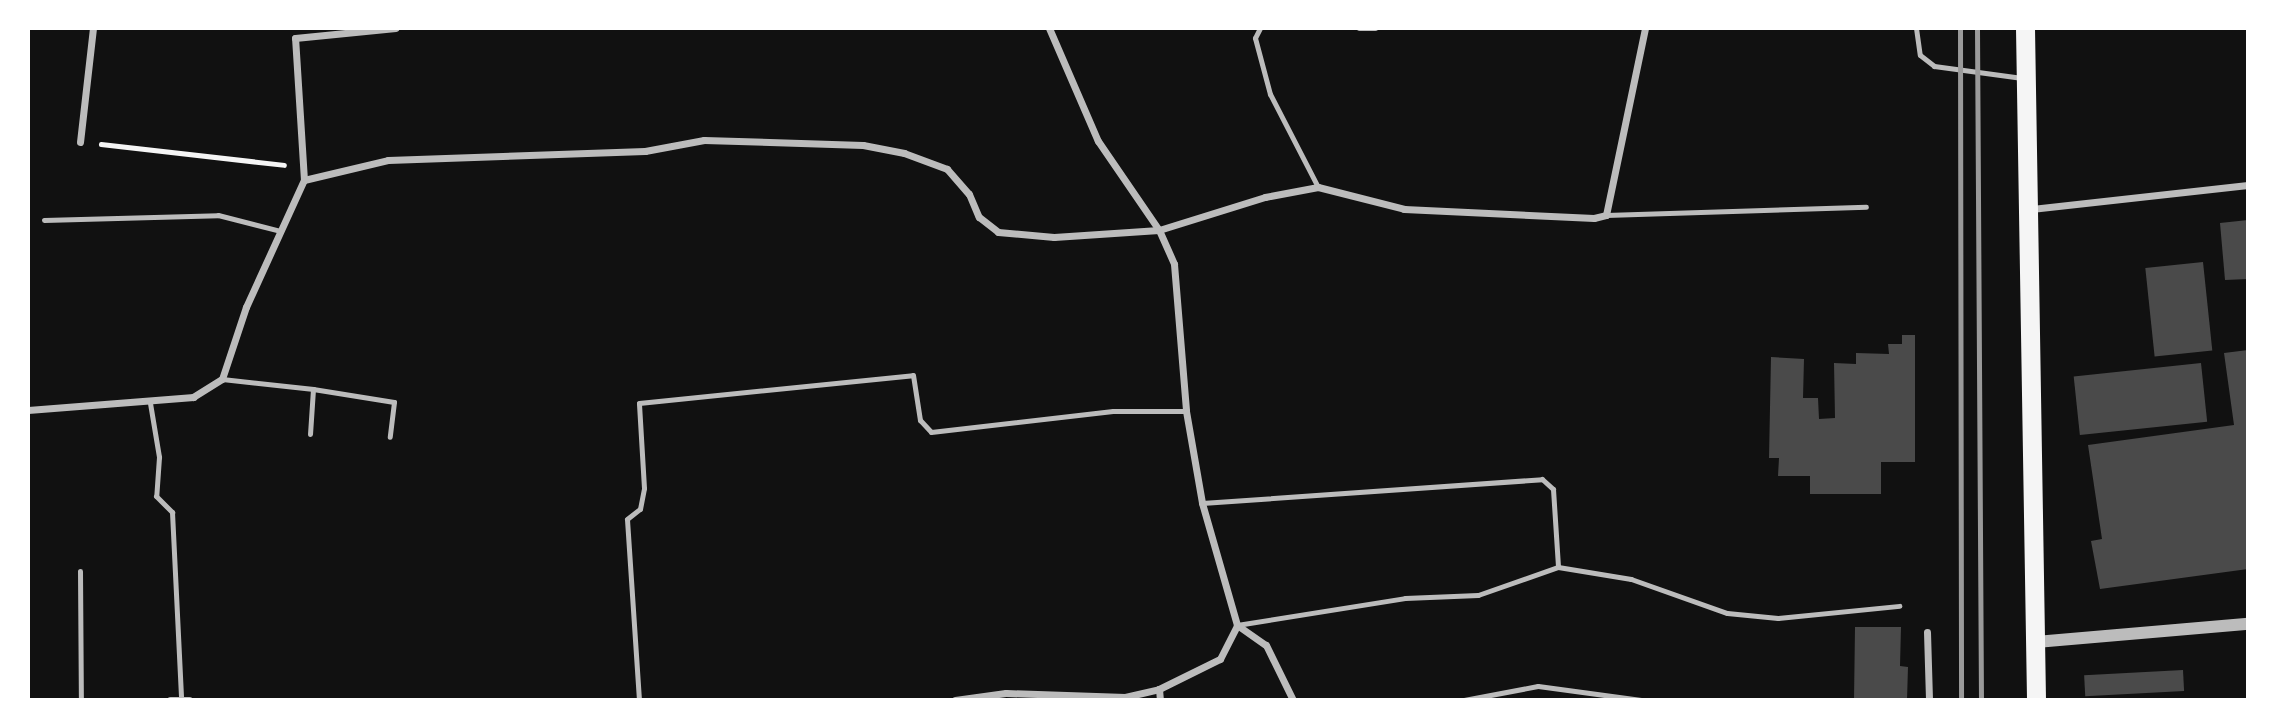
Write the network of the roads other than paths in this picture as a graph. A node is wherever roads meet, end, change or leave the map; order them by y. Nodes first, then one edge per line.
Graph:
1 (93, 28) edge
2 (396, 28) edge
3 (1049, 28) edge
4 (1260, 28) edge
5 (1359, 28) edge
6 (1375, 28) edge
7 (1645, 28) edge
8 (1916, 28) edge
9 (2025, 28) edge
10 (2025, 78) junction
11 (80, 142) road end
12 (304, 180) junction
13 (2248, 186) edge
14 (1318, 187) junction
15 (1866, 207) dead end
16 (2026, 209) junction
17 (1606, 215) junction
18 (44, 220) dead end
19 (1159, 230) junction
20 (281, 231) junction
21 (222, 379) junction
22 (313, 389) junction
23 (150, 402) junction
24 (28, 410) edge
25 (1186, 411) junction
26 (310, 434) dead end
27 (390, 437) dead end
28 (1202, 503) junction
29 (1558, 567) junction
30 (80, 570) dead end
31 (1899, 606) dead end
32 (2248, 624) edge
33 (1237, 625) junction
34 (1927, 632) dead end
35 (2036, 642) junction
36 (1159, 689) junction
37 (181, 699) edge
38 (81, 700) edge
39 (170, 700) edge
40 (189, 700) edge
41 (639, 700) edge
42 (955, 700) edge
43 (1160, 700) edge
44 (1293, 700) edge
45 (1464, 700) edge
46 (1641, 700) edge
47 (1929, 700) edge
48 (2036, 700) edge

1 - 11 street
2 - 12 street
3 - 19 street
4 - 14 lane
5 - 6 lane
7 - 17 street
8 - 10 lane
9 - 10 highway
10 - 16 highway
12 - 19 street
12 - 20 street
13 - 16 street
14 - 17 street
14 - 19 street
15 - 17 lane
16 - 35 highway
18 - 20 lane
19 - 25 street
20 - 21 street
21 - 22 lane
21 - 23 street
22 - 26 lane
22 - 27 lane
23 - 24 street
23 - 37 lane
25 - 28 street
25 - 41 lane
28 - 29 lane
28 - 33 street
29 - 31 lane
29 - 33 lane
30 - 38 lane
32 - 35 street
33 - 36 street
33 - 44 street
34 - 47 street
35 - 48 highway
36 - 42 street
36 - 43 street
37 - 39 street
37 - 40 street
45 - 46 lane

